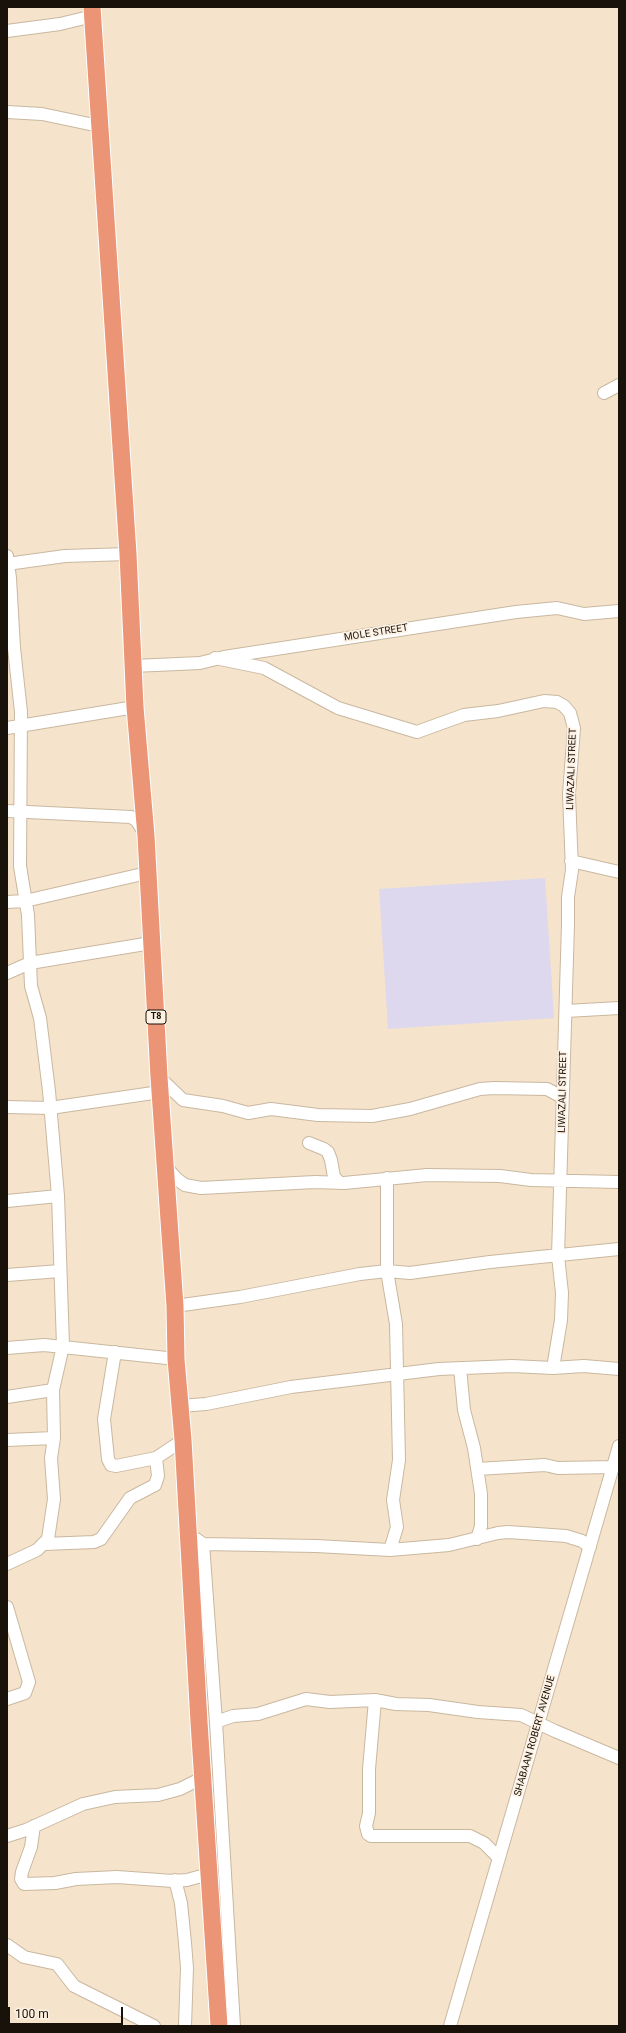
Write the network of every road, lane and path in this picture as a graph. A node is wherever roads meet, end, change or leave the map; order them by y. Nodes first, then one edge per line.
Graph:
1 (93, 11) edge
2 (7, 31) edge
3 (7, 112) edge
4 (99, 126) junction
5 (619, 385) edge
6 (604, 393) dead end
7 (128, 554) junction
8 (7, 561) edge
9 (619, 611) edge
10 (10, 648) edge
11 (215, 658) junction
12 (133, 666) junction
13 (135, 707) junction
14 (21, 727) junction
15 (7, 728) edge
16 (13, 811) edge
17 (146, 836) junction
18 (571, 861) junction
19 (619, 872) edge
20 (147, 873) junction
21 (25, 901) junction
22 (7, 902) edge
23 (151, 943) junction
24 (30, 963) junction
25 (7, 972) edge
26 (619, 1008) edge
27 (566, 1011) junction
28 (159, 1084) junction
29 (562, 1097) junction
30 (7, 1107) edge
31 (50, 1108) junction
32 (309, 1143) dead end
33 (164, 1165) junction
34 (387, 1178) junction
35 (561, 1180) junction
36 (339, 1182) junction
37 (619, 1182) edge
38 (58, 1196) junction
39 (7, 1201) edge
40 (619, 1249) edge
41 (558, 1256) junction
42 (60, 1271) junction
43 (387, 1271) junction
44 (7, 1275) edge
45 (175, 1306) junction
46 (63, 1346) junction
47 (7, 1348) edge
48 (115, 1352) junction
49 (176, 1359) junction
50 (460, 1368) junction
51 (553, 1368) junction
52 (619, 1369) edge
53 (396, 1374) junction
54 (53, 1390) junction
55 (7, 1397) edge
56 (180, 1406) junction
57 (54, 1438) junction
58 (7, 1440) edge
59 (183, 1440) junction
60 (619, 1446) edge
61 (156, 1458) junction
62 (613, 1467) junction
63 (477, 1469) junction
64 (189, 1534) junction
65 (477, 1539) junction
66 (46, 1544) junction
67 (203, 1544) junction
68 (590, 1547) junction
69 (390, 1550) junction
70 (7, 1564) edge
71 (7, 1607) edge
72 (8, 1698) edge
73 (375, 1700) junction
74 (216, 1722) junction
75 (539, 1722) junction
76 (619, 1758) edge
77 (204, 1777) junction
78 (34, 1826) junction
79 (7, 1836) edge
80 (499, 1858) junction
81 (209, 1874) junction
82 (175, 1880) junction
83 (7, 1946) edge
84 (154, 2026) edge
85 (185, 2026) edge
86 (219, 2026) edge
87 (234, 2026) edge
88 (450, 2026) edge

1 - 2 street
1 - 4 highway, T8
3 - 4 street
4 - 7 highway, T8
5 - 6 street
7 - 8 street
7 - 12 highway, T8
8 - 10 street
9 - 11 street, MOLE STREET
10 - 14 street
11 - 12 street, MOLE STREET
11 - 18 street, LIWAZALI STREET
12 - 13 highway, T8
13 - 14 street
13 - 17 highway, T8
14 - 15 street
14 - 16 street
16 - 17 street
16 - 21 street
17 - 20 highway, T8
18 - 19 street
18 - 27 street, LIWAZALI STREET
20 - 21 street
20 - 23 highway, T8
21 - 22 street
21 - 24 street
23 - 24 street
23 - 28 highway, T8
24 - 25 street
24 - 31 street
26 - 27 street
27 - 29 street, LIWAZALI STREET
28 - 29 street
28 - 31 street
28 - 33 highway, T8
29 - 35 street, LIWAZALI STREET
30 - 31 street
31 - 38 street
32 - 36 street
33 - 36 street
33 - 45 highway, T8
34 - 35 street
34 - 36 street
34 - 43 street
35 - 37 street
35 - 41 street, LIWAZALI STREET
38 - 39 street
38 - 42 street
40 - 41 street
41 - 43 street
41 - 51 street, LIWAZALI STREET
42 - 44 street
42 - 46 street
43 - 45 street
43 - 53 street
45 - 49 highway, T8
46 - 47 street
46 - 48 street
46 - 54 street
48 - 49 street
48 - 61 street
49 - 56 highway, T8
50 - 51 street
50 - 53 street
50 - 63 street
51 - 52 street
53 - 56 street
53 - 69 street
54 - 55 street
54 - 57 street
56 - 59 highway, T8
57 - 58 street
57 - 66 street
59 - 61 street
59 - 64 highway, T8
60 - 62 street, SHABAAN ROBERT AVENUE
61 - 66 street
62 - 63 street
62 - 68 street, SHABAAN ROBERT AVENUE
63 - 65 street
64 - 67 street
64 - 77 highway, T8
65 - 68 street
65 - 69 street
66 - 70 street
67 - 69 street
67 - 74 street
68 - 75 street, SHABAAN ROBERT AVENUE
71 - 72 street
73 - 74 street
73 - 75 street
73 - 80 street
74 - 87 street
75 - 76 street
75 - 80 street, SHABAAN ROBERT AVENUE
77 - 78 street
77 - 81 highway, T8
78 - 79 street
78 - 82 street
80 - 88 street, SHABAAN ROBERT AVENUE
81 - 82 street
81 - 86 highway, T8
82 - 85 street
83 - 84 street

